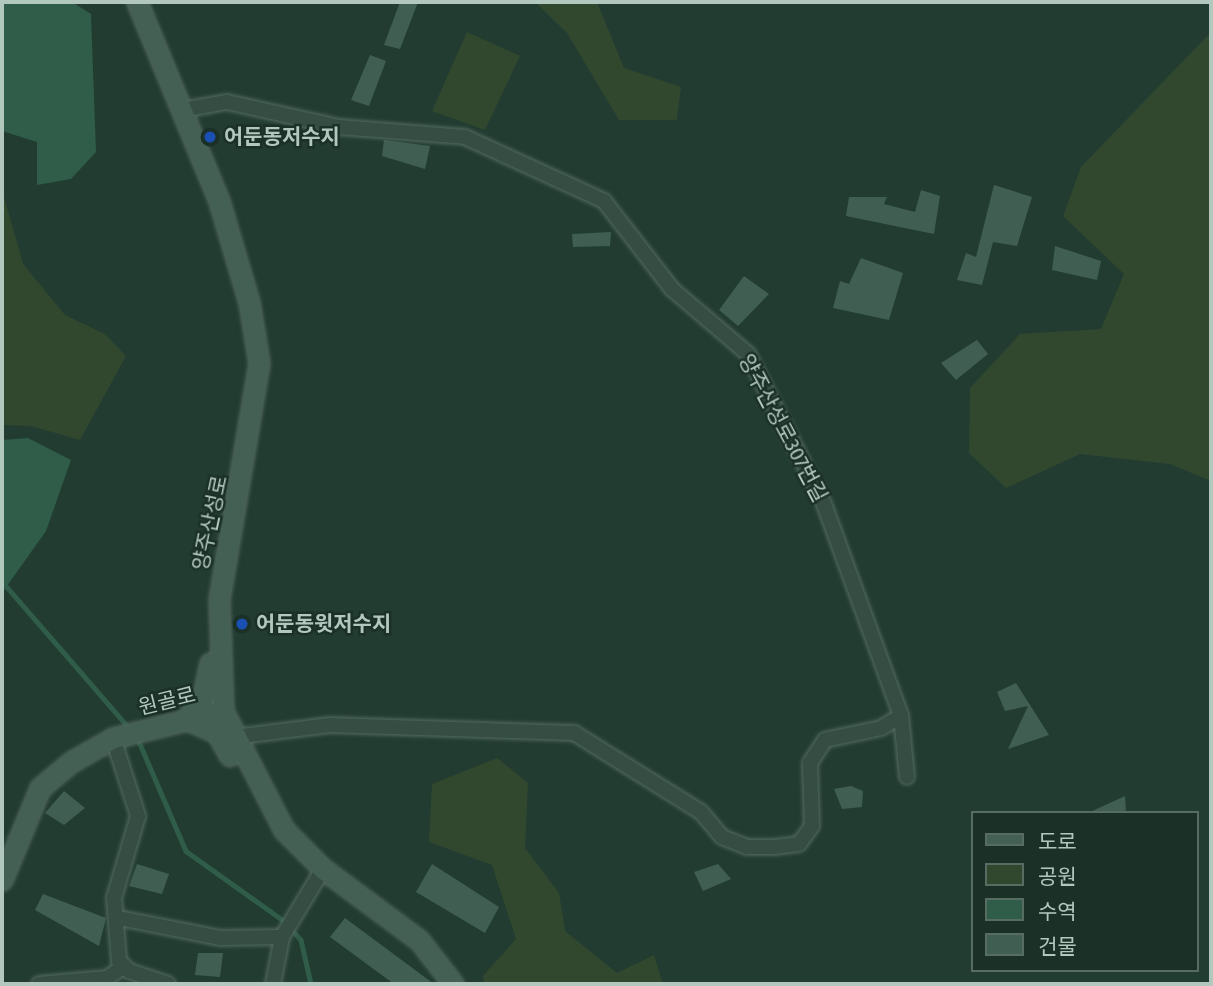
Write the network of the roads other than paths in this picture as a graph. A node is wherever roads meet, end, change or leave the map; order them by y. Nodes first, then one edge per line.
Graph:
1 (137, 2) edge
2 (182, 110) junction
3 (218, 616) junction
4 (223, 710) junction
5 (901, 716) junction
6 (186, 719) junction
7 (117, 737) junction
8 (233, 737) junction
9 (907, 777) dead end
10 (261, 794) junction
11 (323, 869) junction
12 (2, 880) edge
13 (119, 918) junction
14 (283, 935) junction
15 (124, 967) junction
16 (39, 984) edge
17 (168, 984) edge
18 (273, 984) edge
19 (453, 984) edge

1 - 2 street, 양주산성로
2 - 3 street, 양주산성로
2 - 5 street, 양주산성로307번길
3 - 4 street, 양주산성로
3 - 6 street
4 - 6 street, 원골로
4 - 8 street, 양주산성로
5 - 8 street
5 - 9 street, 양주산성로307번길
6 - 7 street, 원골로
6 - 10 street
7 - 12 street, 원골로
7 - 13 street
8 - 10 street, 양주산성로
10 - 11 street, 양주산성로
11 - 14 street
11 - 19 street, 양주산성로
13 - 14 street
13 - 15 street
14 - 18 street
15 - 16 street
15 - 17 street

